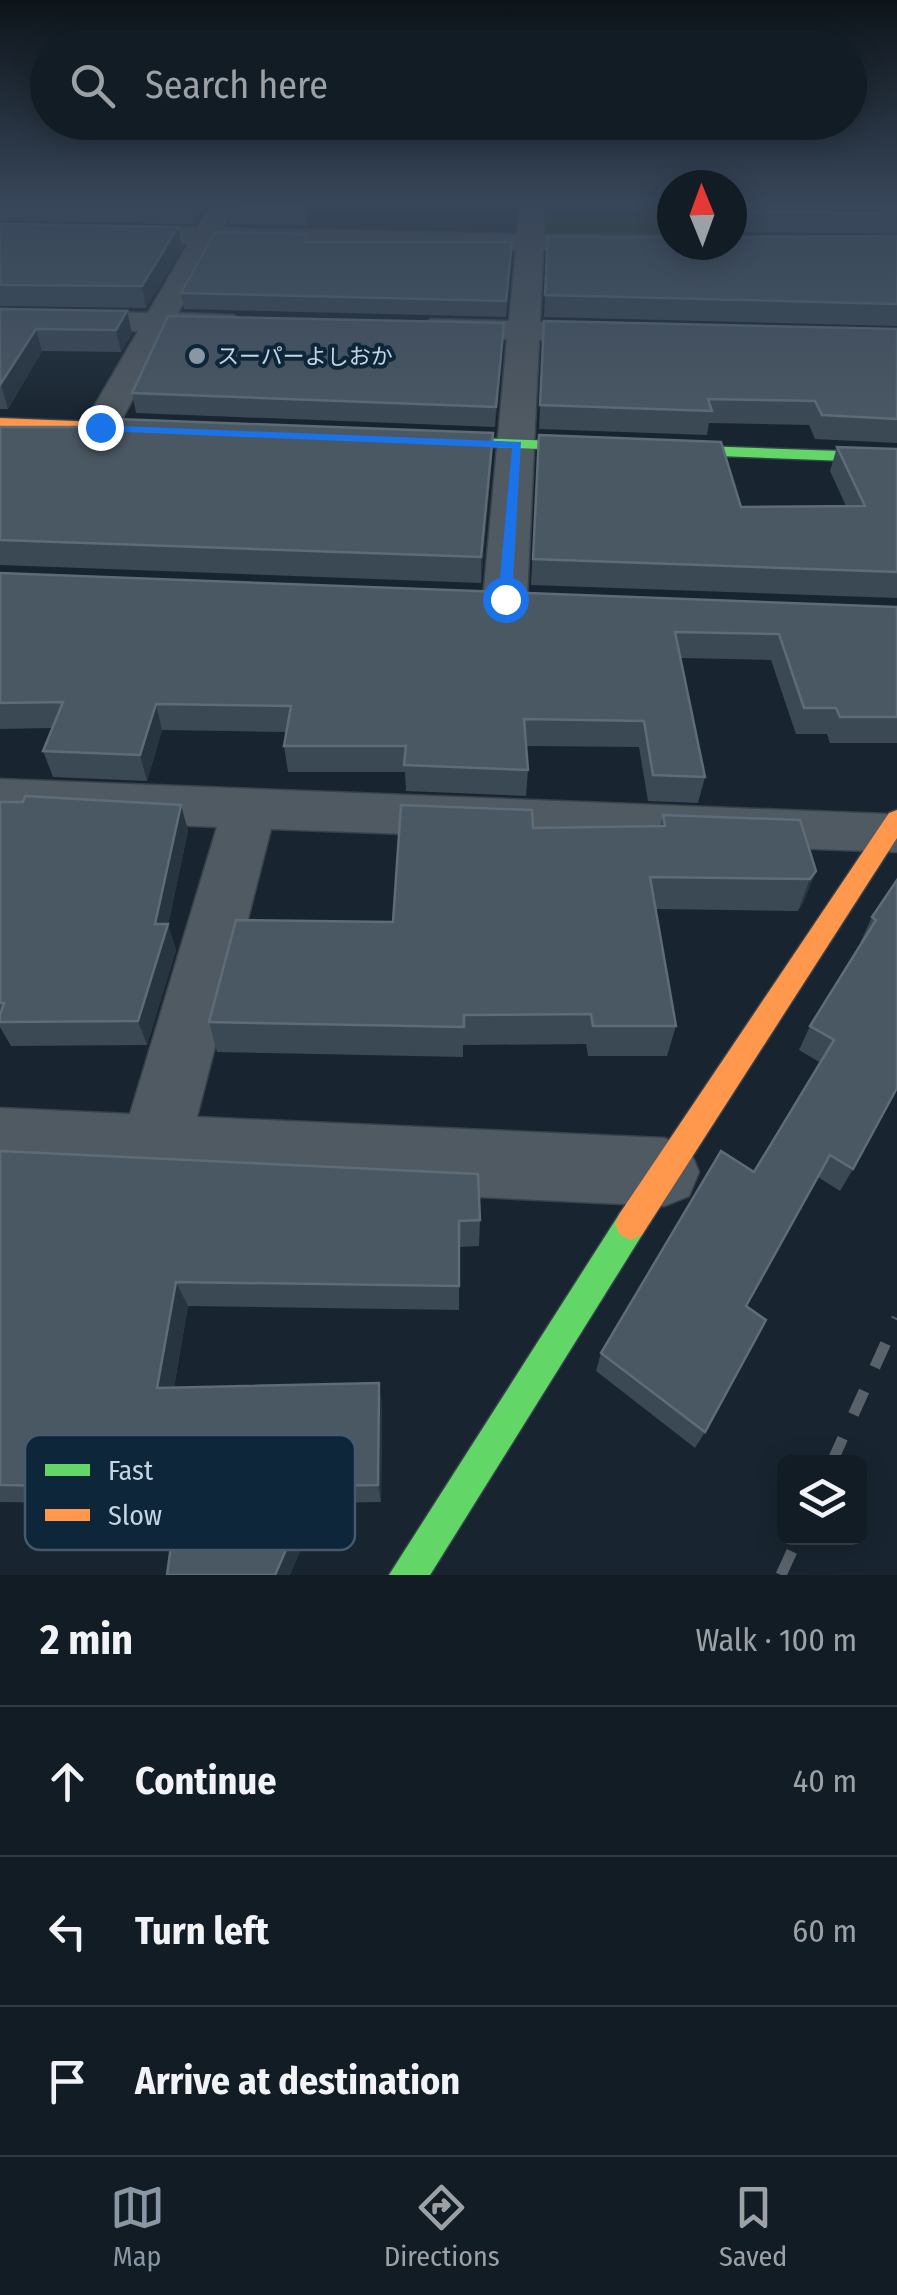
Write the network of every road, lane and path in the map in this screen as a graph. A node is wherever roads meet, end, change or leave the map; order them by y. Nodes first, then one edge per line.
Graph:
1 (183, 278) edge
2 (528, 278) edge
3 (0, 318) edge
4 (160, 322) junction
5 (256, 324) edge
6 (391, 328) edge
7 (526, 331) junction
8 (643, 333) edge
9 (0, 423) edge
10 (100, 427) junction
11 (199, 432) edge
12 (396, 440) edge
13 (518, 445) junction
14 (897, 458) edge
15 (505, 599) edge
16 (0, 798) edge
17 (249, 810) junction
18 (892, 827) edge
19 (0, 1140) edge
20 (155, 1146) junction
21 (664, 1172) junction
22 (408, 1575) edge

1 - 4 street
2 - 7 street
3 - 4 street
4 - 5 street
4 - 10 street
6 - 7 street
7 - 8 street
7 - 13 street
9 - 10 street
10 - 11 street
12 - 13 street
13 - 14 street
13 - 15 street
16 - 17 street
17 - 18 street
17 - 20 street
18 - 21 street
19 - 20 street
20 - 21 street
21 - 22 street

